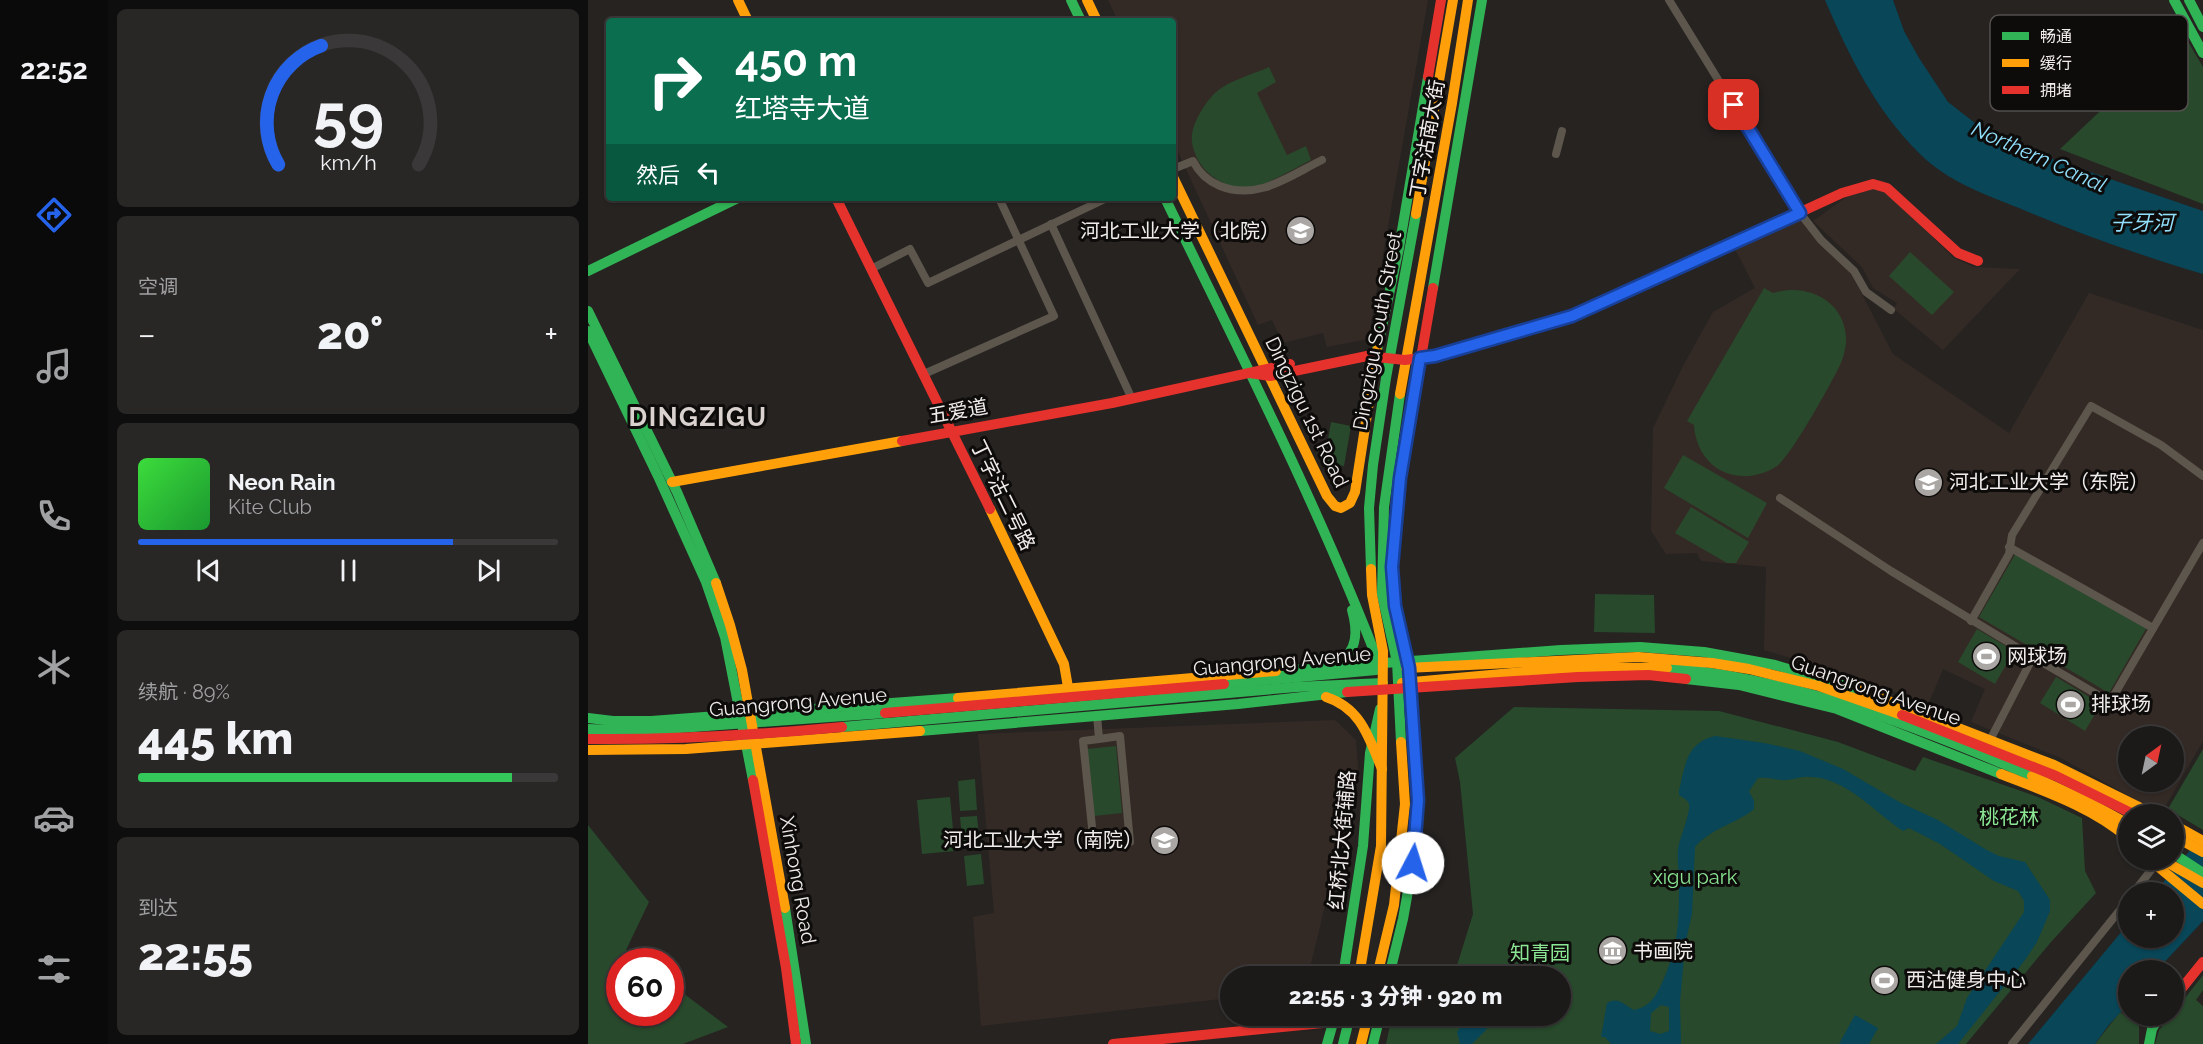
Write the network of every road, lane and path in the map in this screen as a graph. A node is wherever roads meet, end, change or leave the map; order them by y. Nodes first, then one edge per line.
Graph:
1 (738, 0) edge
2 (1071, 0) edge
3 (1087, 0) edge
4 (1442, 0) edge
5 (1453, 0) edge
6 (1468, 0) edge
7 (1482, 0) edge
8 (1669, 0) edge
9 (2174, 0) edge
10 (2188, 0) edge
11 (2182, 15) edge
12 (747, 18) edge
13 (1080, 18) edge
14 (1096, 18) edge
15 (2188, 26) edge
16 (2203, 27) edge
17 (2203, 53) edge
18 (1562, 131) dead end
19 (1556, 154) dead end
20 (1322, 160) dead end
21 (1176, 168) edge
22 (1176, 183) edge
23 (732, 201) edge
24 (837, 201) edge
25 (1000, 201) edge
26 (1101, 201) edge
27 (1166, 201) edge
28 (1417, 210) junction
29 (1800, 213) junction
30 (1051, 224) junction
31 (1018, 239) junction
32 (1399, 248) junction
33 (1978, 261) dead end
34 (871, 269) junction
35 (588, 271) edge
36 (1891, 309) dead end
37 (588, 311) edge
38 (588, 331) edge
39 (1377, 353) junction
40 (1390, 355) junction
41 (1405, 357) junction
42 (1420, 358) junction
43 (1268, 372) junction
44 (1250, 373) junction
45 (924, 374) junction
46 (1132, 399) junction
47 (952, 430) junction
48 (2203, 476) edge
49 (672, 482) junction
50 (1780, 498) dead end
51 (2203, 543) edge
52 (2009, 547) junction
53 (1342, 572) junction
54 (1971, 621) junction
55 (2153, 628) junction
56 (2034, 657) junction
57 (1381, 665) junction
58 (1403, 665) junction
59 (1335, 666) junction
60 (1404, 686) junction
61 (1381, 687) junction
62 (1317, 696) junction
63 (1070, 703) junction
64 (1381, 709) junction
65 (1097, 715) junction
66 (746, 719) junction
67 (589, 731) edge
68 (1100, 739) junction
69 (750, 740) junction
70 (1370, 741) junction
71 (588, 750) edge
72 (1984, 752) junction
73 (1383, 773) junction
74 (2133, 804) edge
75 (2118, 806) edge
76 (2118, 819) edge
77 (2118, 829) edge
78 (2195, 840) edge
79 (2203, 852) edge
80 (2184, 867) edge
81 (2178, 870) edge
82 (2184, 870) edge
83 (2203, 873) edge
84 (2203, 882) edge
85 (2203, 904) edge
86 (2118, 912) edge
87 (2203, 962) edge
88 (1345, 966) edge
89 (1361, 966) edge
90 (1379, 966) edge
91 (1391, 966) edge
92 (2184, 986) edge
93 (1272, 1026) edge
94 (1332, 1026) edge
95 (1348, 1026) edge
96 (1366, 1026) edge
97 (1378, 1026) edge
98 (2154, 1026) edge
99 (796, 1044) edge
100 (806, 1044) edge
101 (1113, 1044) edge
102 (1327, 1044) edge
103 (1343, 1044) edge
104 (1361, 1044) edge
105 (1373, 1044) edge
106 (2012, 1044) edge
107 (2150, 1044) edge

1 - 12 main road
2 - 13 main road
3 - 14 main road
4 - 32 main road
5 - 28 main road, Dingzigu South Street
6 - 41 main road, 丁字沽南大街
7 - 42 main road
8 - 29 street
9 - 11 main road
10 - 16 main road
15 - 17 main road
18 - 19 street
20 - 21 street
22 - 43 main road, Dingzigu 1st Road
23 - 35 main road
24 - 34 main road, 丁字沽二号路
25 - 31 street
26 - 30 street
27 - 44 main road, Dingzigu 1st Road
28 - 32 main road
28 - 40 main road, Dingzigu South Street
29 - 33 main road, 五爱道
29 - 36 street
29 - 42 main road, 五爱道
30 - 31 street
30 - 46 street
31 - 34 street
31 - 45 street
32 - 39 main road
34 - 45 main road, 丁字沽二号路
37 - 49 main road
38 - 66 main road
39 - 40 main road, 五爱道
39 - 43 main road, 五爱道
39 - 43 main road, Dingzigu 1st Road
40 - 41 main road, 五爱道
40 - 57 main road, Dingzigu South Street
41 - 42 main road, 五爱道
41 - 58 main road, Dingzigu South Street
42 - 58 main road
43 - 44 main road, 五爱道
44 - 46 main road, 五爱道
44 - 53 main road, Dingzigu 1st Road
45 - 47 main road, 丁字沽二号路
46 - 47 main road, 五爱道
47 - 49 main road, 五爱道
47 - 63 main road, 丁字沽二号路
48 - 52 street
49 - 66 main road
50 - 54 street
51 - 55 street
52 - 54 street
52 - 55 street
53 - 57 main road, Dingzigu 1st Road
53 - 59 main road
54 - 56 street
55 - 56 street
56 - 72 street
57 - 58 main road, Guangrong Avenue
57 - 59 main road
57 - 61 main road, Dingzigu South Street
57 - 63 main road, Guangrong Avenue
58 - 60 main road
58 - 72 main road, Guangrong Avenue
59 - 63 main road
60 - 61 main road
60 - 72 main road
60 - 90 main road
60 - 91 main road
61 - 62 main road
61 - 63 main road, Guangrong Avenue
61 - 64 main road, Dingzigu South Street
62 - 65 main road
62 - 70 main road
63 - 65 main road
63 - 66 main road, Guangrong Avenue
63 - 69 main road
64 - 70 main road, 红桥北大街辅路
64 - 73 main road, Dingzigu South Street
65 - 68 street
66 - 67 main road, Guangrong Avenue
66 - 69 main road
67 - 69 main road, Guangrong Avenue
68 - 68 street
69 - 71 main road
69 - 99 main road, Xinhong Road
69 - 100 main road, Xinhong Road
70 - 73 main road
70 - 88 main road, 红桥北大街辅路
72 - 74 main road
72 - 75 main road, Guangrong Avenue
72 - 76 main road, Guangrong Avenue
72 - 77 main road
73 - 89 main road, Dingzigu South Street
78 - 79 main road
80 - 83 main road
81 - 85 main road
82 - 84 main road
86 - 106 street
87 - 92 main road
93 - 101 main road
94 - 102 main road
95 - 103 main road
96 - 104 main road
97 - 105 main road
98 - 107 main road

